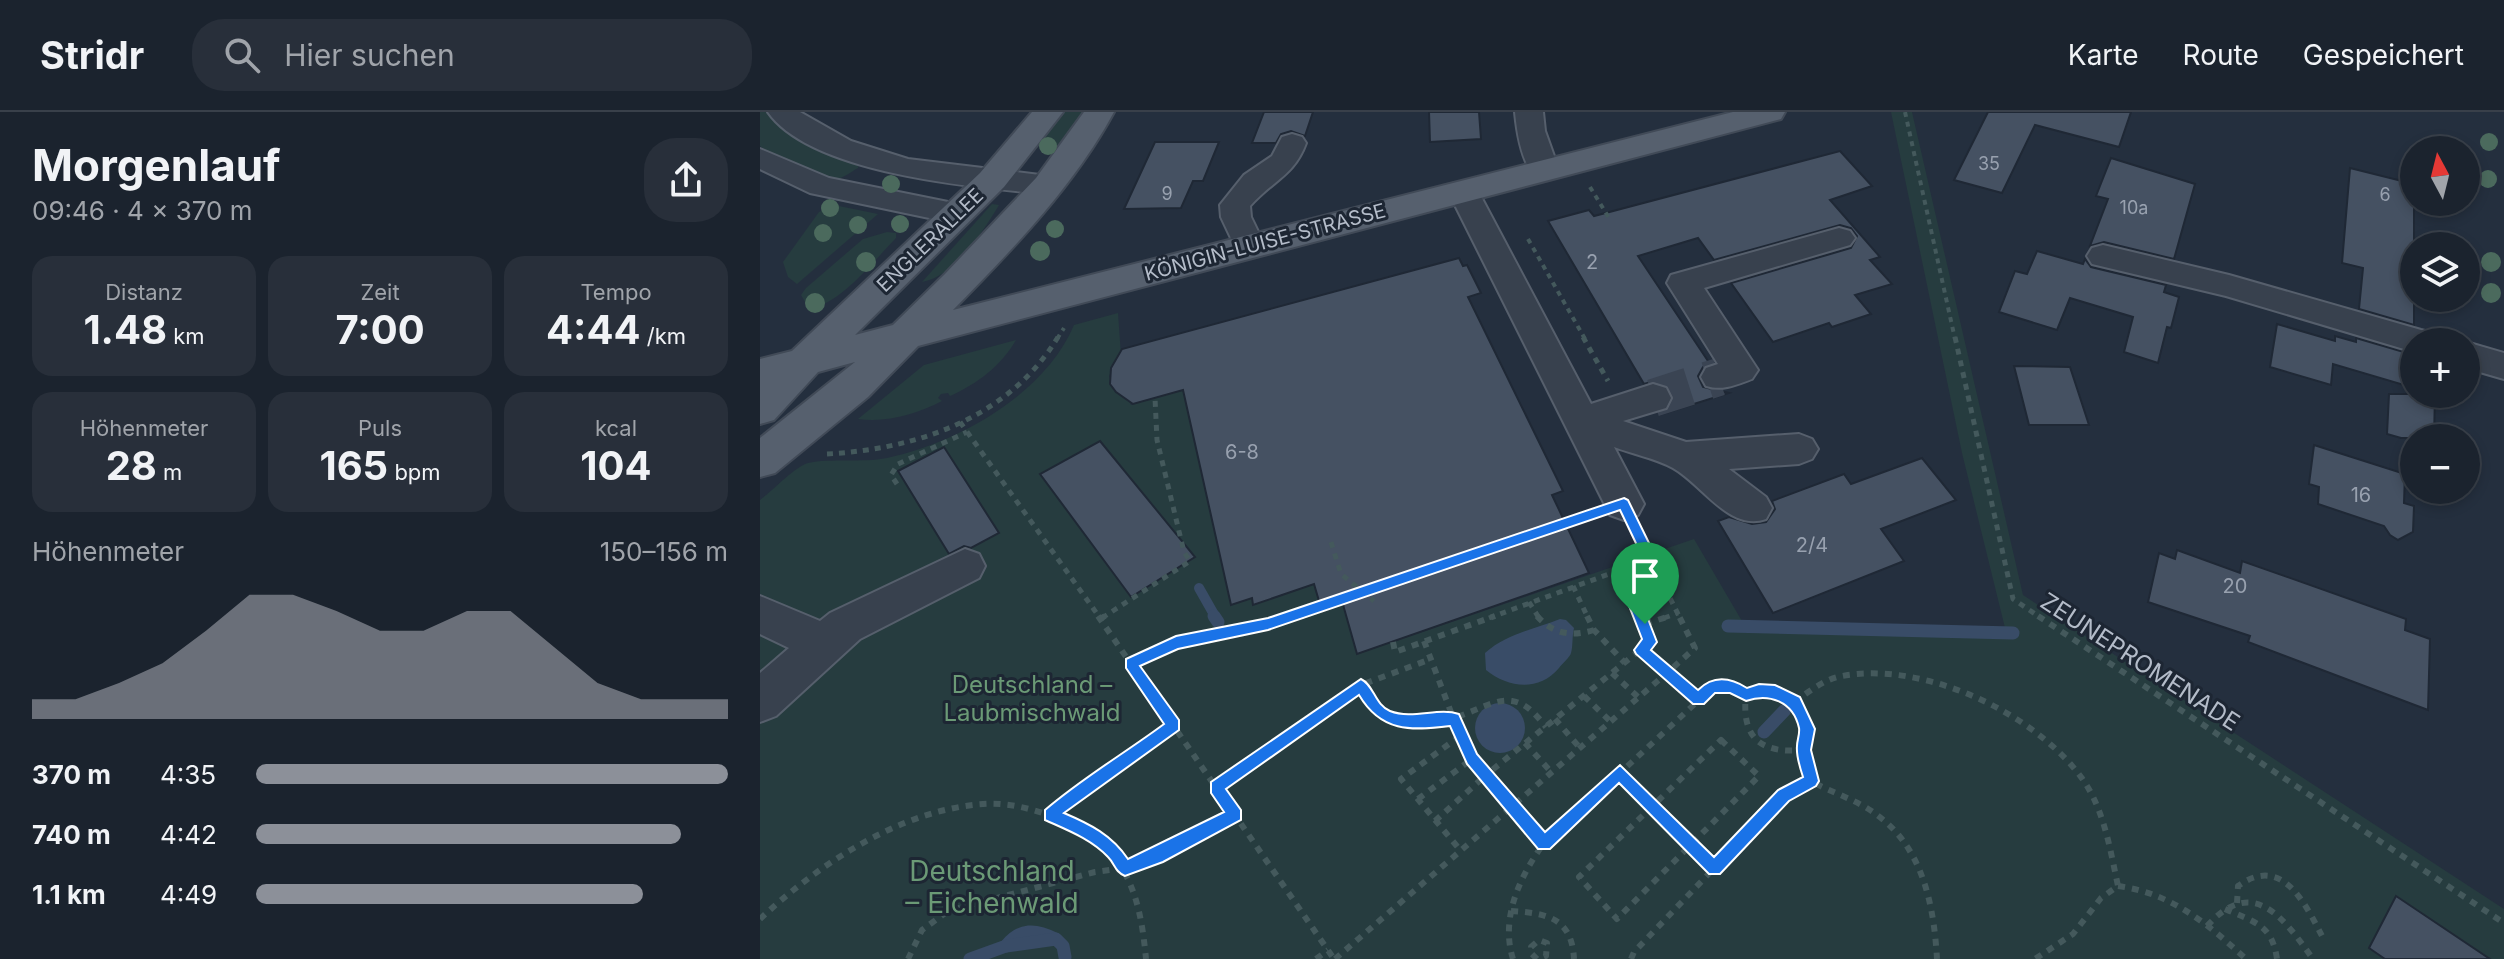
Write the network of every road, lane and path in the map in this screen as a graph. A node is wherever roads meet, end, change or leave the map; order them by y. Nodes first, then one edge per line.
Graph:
1 (782, 112) edge
2 (1048, 112) edge
3 (1099, 112) edge
4 (1529, 112) edge
5 (1770, 112) edge
6 (1905, 112) edge
7 (1292, 143) dead end
8 (760, 158) edge
9 (884, 161) junction
10 (1544, 170) junction
11 (992, 180) junction
12 (1587, 183) dead end
13 (1048, 185) junction
14 (1463, 191) junction
15 (841, 192) junction
16 (958, 214) junction
17 (1609, 218) dead end
18 (1523, 231) dead end
19 (1839, 238) dead end
20 (1249, 246) junction
21 (2103, 256) dead end
22 (1068, 319) dead end
23 (907, 335) junction
24 (2400, 336) edge
25 (2480, 359) edge
26 (805, 361) junction
27 (2504, 366) edge
28 (760, 373) edge
29 (1719, 377) dead end
30 (1155, 398) dead end
31 (1638, 403) joint
32 (760, 409) edge
33 (1580, 421) junction
34 (960, 422) junction
35 (967, 432) junction
36 (1799, 449) dead end
37 (817, 454) dead end
38 (1686, 457) junction
39 (760, 461) edge
40 (897, 484) dead end
41 (1624, 504) junction
42 (1752, 508) dead end
43 (1331, 542) dead end
44 (965, 566) dead end
45 (1573, 586) junction
46 (1664, 588) junction
47 (1364, 593) junction
48 (1633, 598) junction
49 (1374, 601) dead end
50 (1529, 602) junction
51 (1678, 613) junction
52 (760, 614) edge
53 (1100, 619) junction
54 (1645, 624) junction
55 (1594, 630) junction
56 (1424, 641) junction
57 (1393, 642) dead end
58 (823, 643) junction
59 (1641, 650) junction
60 (1431, 659) junction
61 (1131, 663) junction
62 (1625, 663) junction
63 (1668, 672) junction
64 (1612, 673) junction
65 (1361, 685) junction
66 (1746, 695) junction
67 (1584, 696) junction
68 (1639, 698) junction
69 (1699, 700) junction
70 (760, 701) edge
71 (1794, 702) junction
72 (1454, 719) junction
73 (1555, 719) junction
74 (1611, 722) junction
75 (1173, 725) junction
76 (1546, 727) junction
77 (1460, 736) junction
78 (1525, 743) junction
79 (1580, 748) junction
80 (1804, 750) junction
81 (1472, 759) junction
82 (1552, 773) junction
83 (1620, 773) junction
84 (1486, 775) junction
85 (1811, 781) junction
86 (1216, 787) junction
87 (1418, 799) junction
88 (1653, 806) junction
89 (1513, 807) junction
90 (1050, 815) junction
91 (1235, 815) junction
92 (1435, 821) junction
93 (1544, 843) junction
94 (1691, 844) junction
95 (1461, 851) junction
96 (1125, 868) junction
97 (1714, 868) junction
98 (2118, 886) junction
99 (2237, 903) junction
100 (2224, 909) junction
101 (1511, 911) junction
102 (760, 919) edge
103 (2504, 923) edge
104 (2207, 926) junction
105 (2323, 938) dead end
106 (1328, 950) junction
107 (908, 959) edge
108 (1146, 959) edge
109 (1316, 959) edge
110 (1335, 959) edge
111 (1513, 959) edge
112 (1574, 959) edge
113 (1631, 959) edge
114 (1937, 959) edge
115 (2035, 959) edge
116 (2246, 959) edge
117 (2277, 959) edge
118 (2313, 959) edge

1 - 9 street
2 - 11 main road, ENGLERALLEE
3 - 13 main road, ENGLERALLEE
4 - 10 street
5 - 10 main road, KÖNIGIN-LUISE-STRASSE
6 - 103 path, ZEUNEPROMENADE
7 - 20 street
8 - 15 street
9 - 11 street
9 - 15 street
10 - 14 main road, KÖNIGIN-LUISE-STRASSE
11 - 13 street
11 - 16 main road, ENGLERALLEE
12 - 17 path
13 - 23 main road, ENGLERALLEE
14 - 20 main road, KÖNIGIN-LUISE-STRASSE
14 - 33 street
15 - 16 street
16 - 26 main road, ENGLERALLEE
18 - 31 path
19 - 29 street
20 - 23 main road, KÖNIGIN-LUISE-STRASSE
21 - 24 street
22 - 34 path
23 - 26 main road, KÖNIGIN-LUISE-STRASSE
23 - 39 main road, ENGLERALLEE
25 - 27 street
26 - 28 main road, KÖNIGIN-LUISE-STRASSE
26 - 32 main road, ENGLERALLEE
30 - 53 path
31 - 33 street
33 - 38 street
33 - 41 street
34 - 35 path
34 - 37 path
35 - 40 path
35 - 53 path
36 - 38 street
38 - 42 street
41 - 46 path
41 - 47 path
43 - 47 path
44 - 58 street
45 - 48 path
45 - 50 path
45 - 55 path
46 - 48 path
46 - 51 path
47 - 49 path
47 - 61 path
48 - 54 path
50 - 55 path
50 - 56 path
51 - 54 path
51 - 63 path
52 - 58 street
53 - 61 path
54 - 59 path
55 - 62 path
56 - 57 path
56 - 60 path
58 - 70 street
59 - 62 path
59 - 63 path
60 - 65 path
60 - 72 path
61 - 75 path
62 - 64 path
63 - 68 path
63 - 69 path
64 - 67 path
64 - 68 path
65 - 72 path
65 - 86 path
66 - 69 path
66 - 71 path
66 - 80 path
67 - 73 path
67 - 74 path
68 - 74 path
69 - 83 path
71 - 80 path
71 - 98 path
72 - 76 path
72 - 77 path
73 - 76 path
73 - 79 path
74 - 79 path
75 - 86 path
75 - 90 path
76 - 78 path
77 - 81 path
77 - 87 path
78 - 82 path
78 - 84 path
79 - 82 path
80 - 85 path
81 - 84 path
81 - 87 path
82 - 89 path
83 - 88 path
83 - 93 path
84 - 89 path
84 - 92 path
85 - 97 path
85 - 114 path
86 - 91 path
87 - 92 path
88 - 94 path
88 - 94 path
88 - 94 path
89 - 93 path
89 - 95 path
90 - 96 path
90 - 102 path
91 - 96 path
91 - 106 path
92 - 95 path
93 - 101 path
94 - 97 path
95 - 110 path
96 - 107 path
96 - 108 path
97 - 113 path
98 - 104 path
98 - 115 path
99 - 100 path
99 - 105 path
99 - 118 path
100 - 104 path
100 - 117 path
101 - 111 path
101 - 112 path
104 - 116 path
106 - 109 path
106 - 110 path

